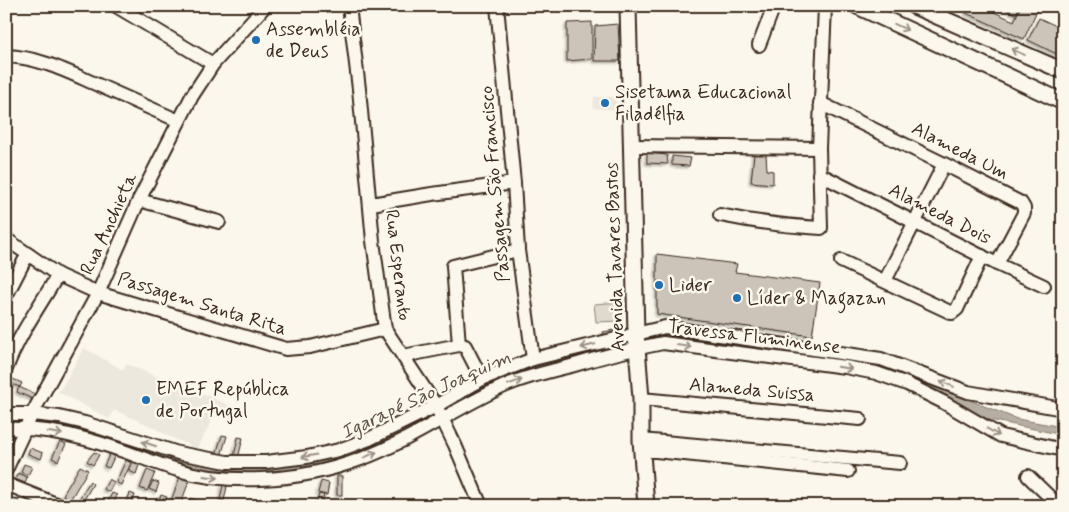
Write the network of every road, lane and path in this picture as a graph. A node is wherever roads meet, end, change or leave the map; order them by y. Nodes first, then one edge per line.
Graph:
1 (116, 6) edge
2 (265, 6) edge
3 (349, 6) edge
4 (497, 6) edge
5 (628, 6) edge
6 (774, 6) edge
7 (825, 6) edge
8 (857, 6) edge
9 (914, 6) edge
10 (759, 45) dead end
11 (6, 56) edge
12 (213, 64) junction
13 (1063, 71) edge
14 (1063, 102) edge
15 (820, 103) junction
16 (180, 121) junction
17 (632, 146) junction
18 (819, 148) junction
19 (944, 164) junction
20 (819, 174) junction
21 (514, 183) junction
22 (140, 200) junction
23 (371, 204) junction
24 (720, 215) dead end
25 (219, 222) dead end
26 (914, 222) junction
27 (6, 239) edge
28 (518, 250) junction
29 (29, 255) junction
30 (982, 256) junction
31 (841, 261) dead end
32 (997, 264) junction
33 (58, 275) junction
34 (885, 281) junction
35 (1044, 286) dead end
36 (98, 293) junction
37 (6, 296) edge
38 (385, 329) junction
39 (636, 341) junction
40 (459, 345) junction
41 (403, 356) junction
42 (533, 359) junction
43 (6, 369) edge
44 (482, 380) junction
45 (641, 399) junction
46 (1063, 409) edge
47 (439, 412) junction
48 (6, 414) edge
49 (860, 418) dead end
50 (28, 422) junction
51 (6, 429) edge
52 (642, 445) junction
53 (1063, 450) edge
54 (900, 463) dead end
55 (6, 470) edge
56 (848, 471) dead end
57 (1028, 476) dead end
58 (6, 484) edge
59 (61, 506) edge
60 (481, 506) edge
61 (646, 506) edge
62 (1059, 506) edge

1 - 12 street
2 - 12 street, Rua Anchieta
3 - 23 street, Rua Esperanto
4 - 21 street, Passagem São Francisco
5 - 17 main road, Avenida Tavares Bastos
6 - 10 street
7 - 15 street
8 -> 14 main road
13 -> 9 main road
11 - 16 street
12 - 16 street, Rua Anchieta
15 - 18 street
15 - 19 street, Alameda Um
16 - 22 street, Rua Anchieta
17 - 18 street
17 - 39 main road, Avenida Tavares Bastos
18 - 20 street
19 - 26 street
19 - 32 street, Alameda Um
20 - 24 street
20 - 26 street, Alameda Dois
21 - 23 street
21 - 28 street, Passagem São Francisco
22 - 25 street
22 - 36 street, Rua Anchieta
23 - 38 street, Rua Esperanto
26 - 30 street, Alameda Dois
26 - 34 street
27 - 29 street, Passagem Santa Rita
28 - 40 street
28 - 42 street, Passagem São Francisco
29 - 33 street, Passagem Santa Rita
29 - 37 street
30 - 32 street, Alameda Dois
30 - 34 street
31 - 34 street
32 - 35 street, Alameda Dois
33 - 36 street, Passagem Santa Rita
33 - 43 street
36 - 38 street, Passagem Santa Rita
36 - 50 street, Rua Anchieta
38 - 41 street, Rua Esperanto
39 -> 42 street
39 - 45 main road, Avenida Tavares Bastos
46 -> 39 street
47 -> 39 street, Travessa Fluminense
39 -> 53 street, Travessa Fluminense
40 - 41 street
40 - 44 street
41 - 47 street, Rua Esperanto
42 - 44 street
44 - 47 street
45 - 49 street, Alameda Suissa
45 - 52 main road, Avenida Tavares Bastos
47 -> 50 street
50 -> 47 street, Travessa Fluminense
47 - 60 street, Rua Esperanto
48 - 50 street
50 - 51 street, Travessa Fluminense
50 - 55 street, Rua Anchieta
52 - 54 street
52 - 56 street
52 - 61 main road, Avenida Tavares Bastos
57 - 62 street
58 - 59 street

